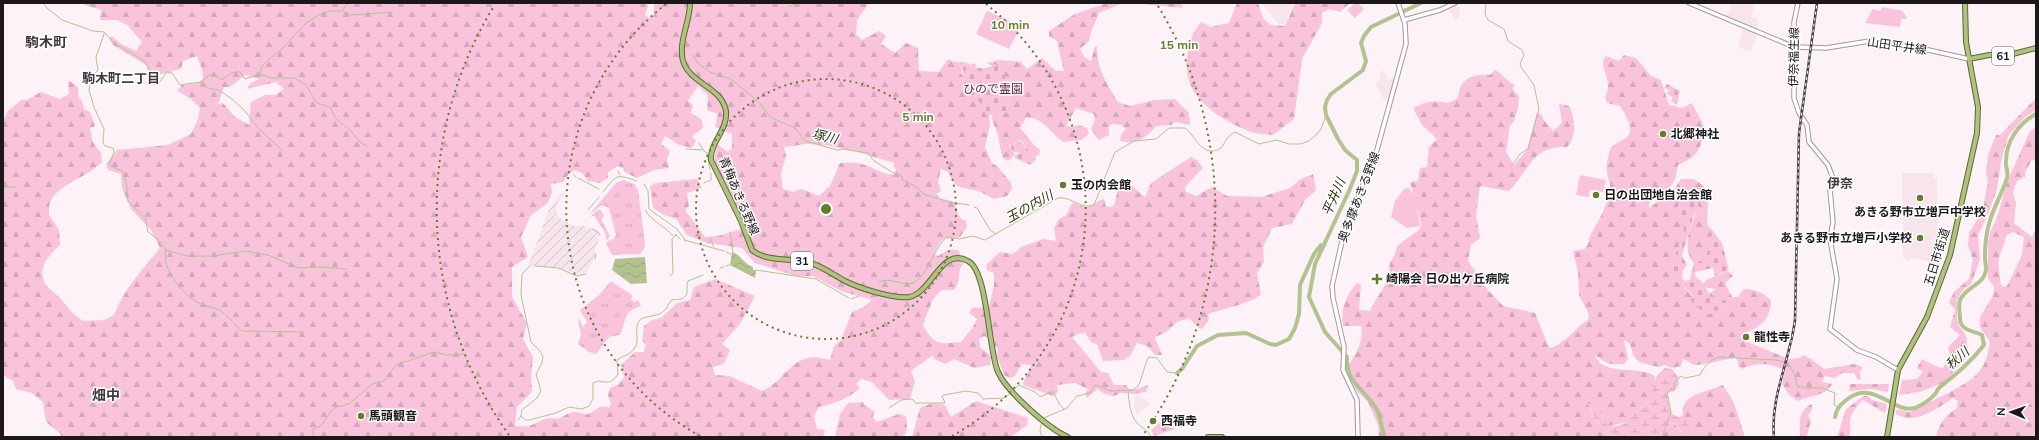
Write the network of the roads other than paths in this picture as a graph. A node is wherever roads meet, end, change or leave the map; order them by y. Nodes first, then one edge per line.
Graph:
1 (690, 3) edge
2 (1398, 3) edge
3 (1455, 3) edge
4 (1689, 3) edge
5 (1798, 3) edge
6 (1965, 3) edge
7 (1404, 19) junction
8 (1794, 47) junction
9 (2036, 48) edge
10 (1969, 59) junction
11 (1898, 370) junction
12 (1068, 437) edge
13 (1208, 437) edge
14 (1222, 437) edge
15 (1358, 437) edge
16 (1886, 437) edge

1 - 12 main road, 青梅あきる野線 / 31
2 - 7 main road, 奥多摩あきる野線
3 - 7 main road
4 - 8 main road, 山田平井線
5 - 8 main road, 伊奈福生線
6 - 10 main road, 五日市街道
7 - 15 main road, 奥多摩あきる野線
8 - 10 main road, 山田平井線
8 - 11 main road, 伊奈福生線
9 - 10 main road, 61
10 - 11 main road, 五日市街道
11 - 16 main road, 五日市街道
13 - 14 main road

